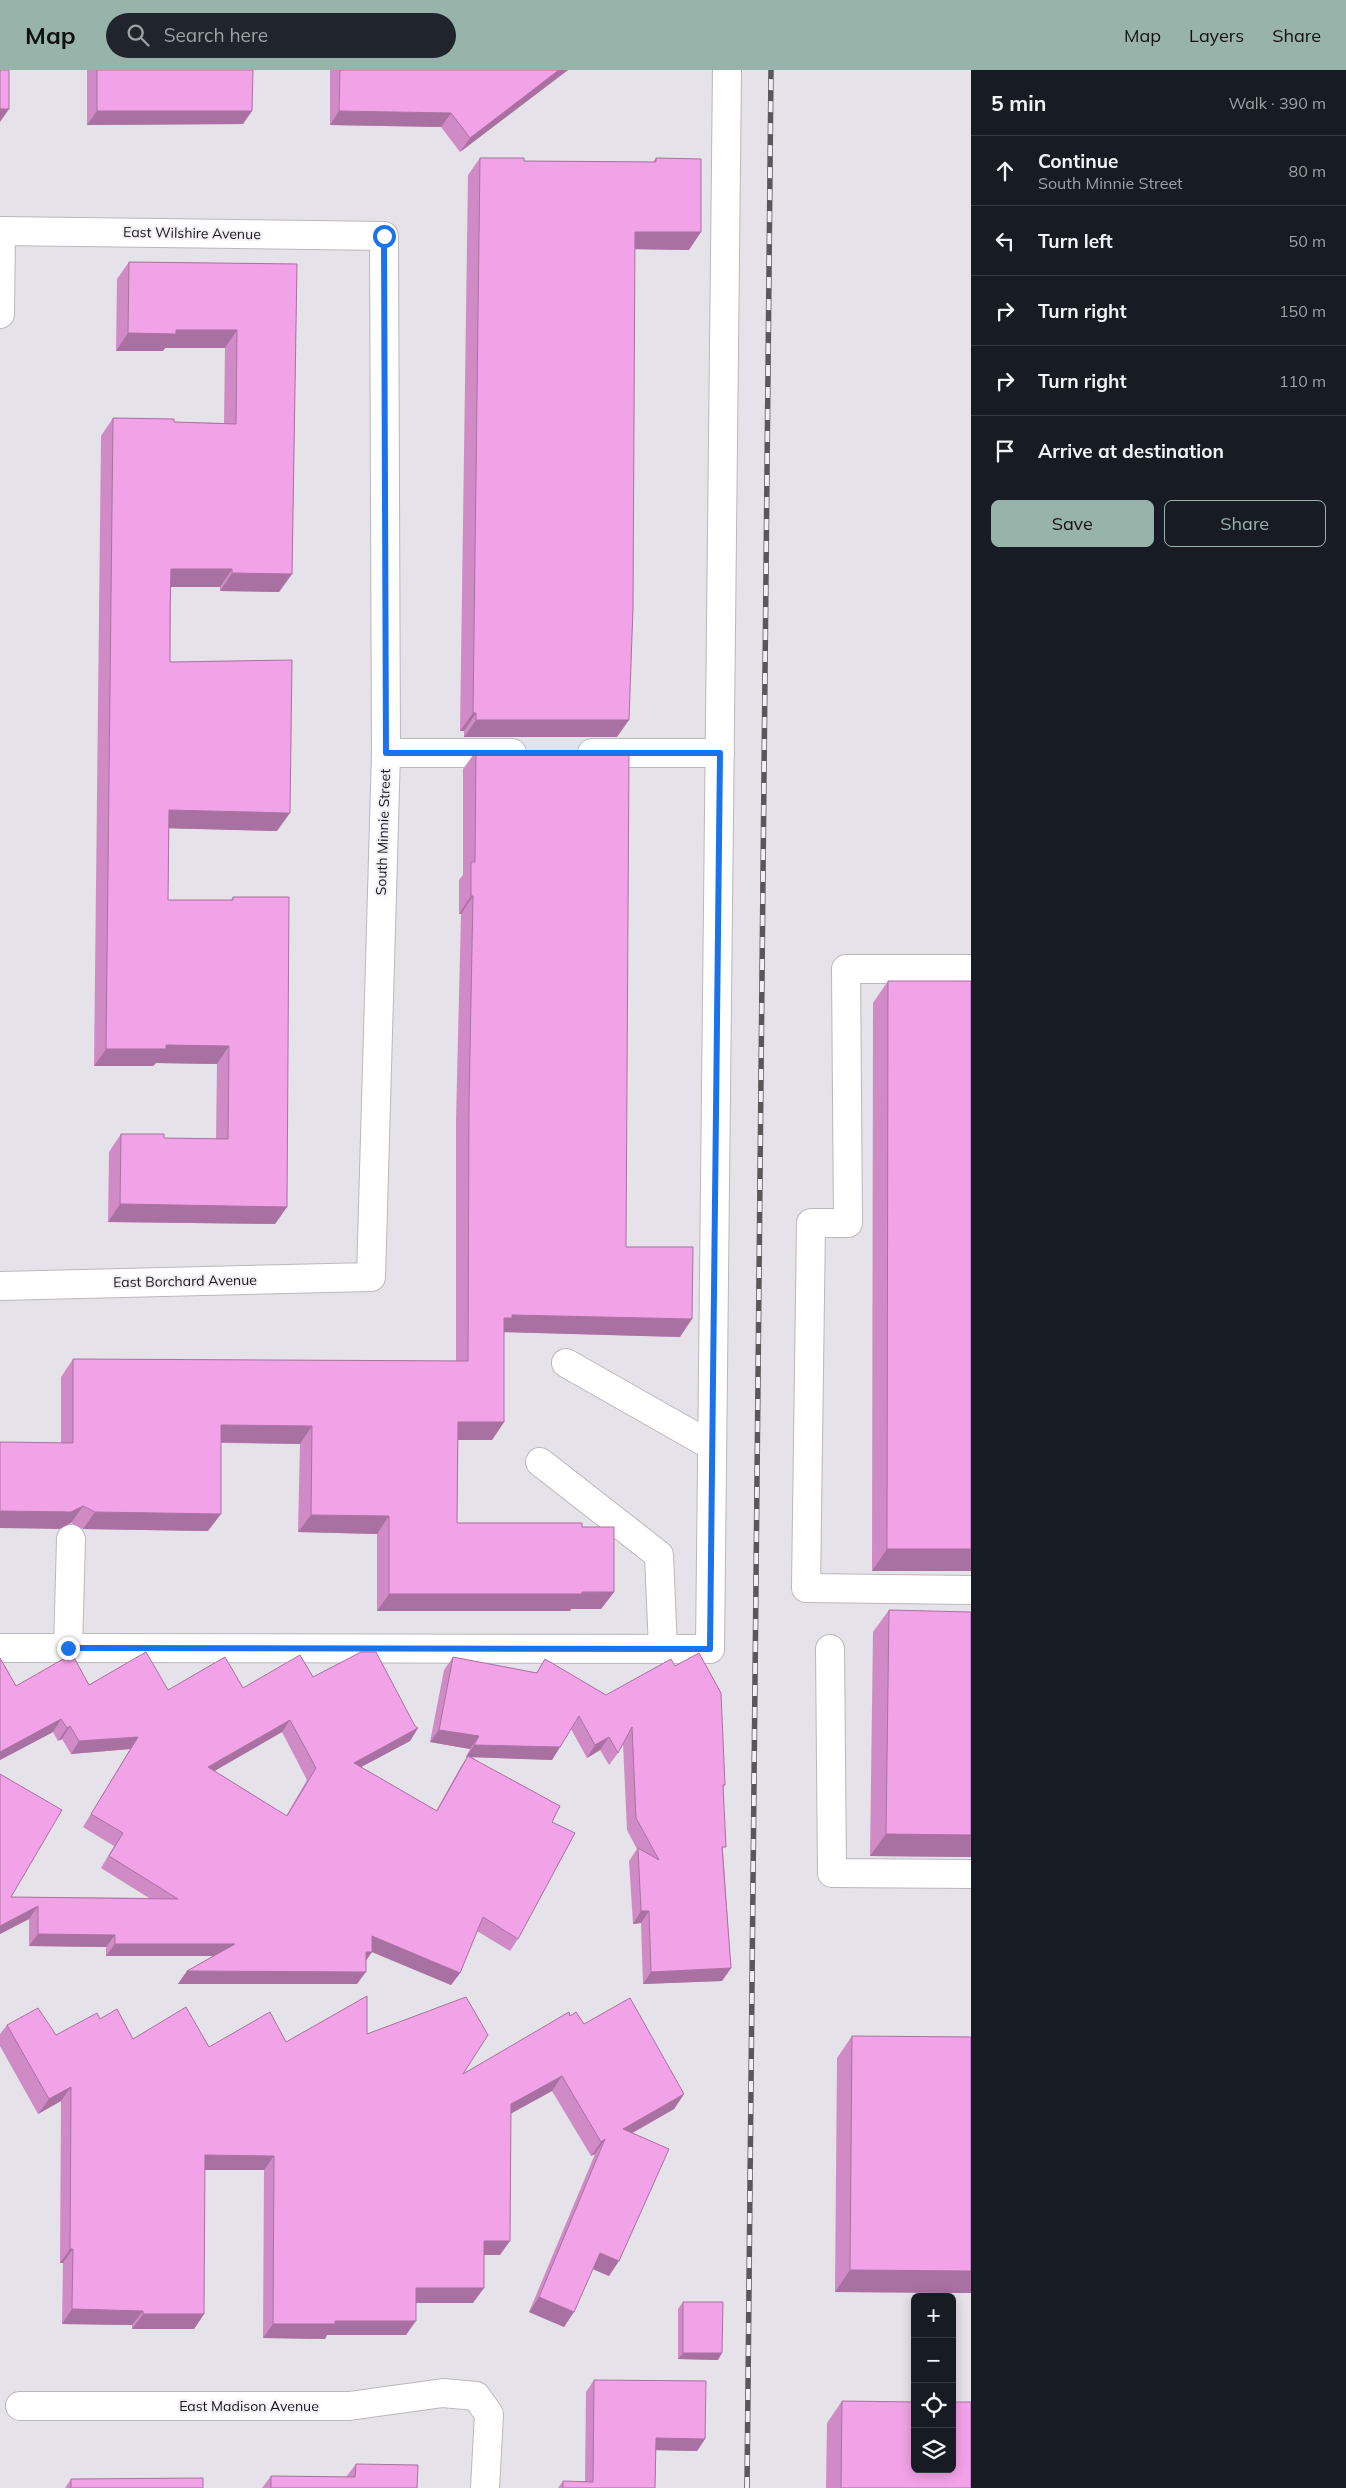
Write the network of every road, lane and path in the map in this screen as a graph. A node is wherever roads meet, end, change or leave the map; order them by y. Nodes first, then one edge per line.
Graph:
1 (727, 70) edge
2 (1, 231) edge
3 (384, 236) joint
4 (0, 314) edge
5 (386, 753) junction
6 (534, 753) edge
7 (564, 753) edge
8 (720, 753) junction
9 (971, 969) edge
10 (371, 1277) joint
11 (0, 1286) edge
12 (566, 1363) dead end
13 (712, 1446) junction
14 (540, 1462) dead end
15 (71, 1539) edge
16 (971, 1590) edge
17 (0, 1648) edge
18 (68, 1648) junction
19 (663, 1649) junction
20 (830, 1649) dead end
21 (971, 1874) edge
22 (20, 2406) dead end
23 (485, 2488) edge

1 - 8 street
2 - 3 street, East Wilshire Avenue
2 - 4 street
3 - 5 street, South Minnie Street
5 - 6 street
5 - 10 street, South Minnie Street
7 - 8 street
8 - 13 street
9 - 16 street
10 - 11 street, East Borchard Avenue
12 - 13 street
13 - 19 street
14 - 19 street
15 - 18 street
17 - 18 street
18 - 19 street
20 - 21 street
22 - 23 street, East Madison Avenue

